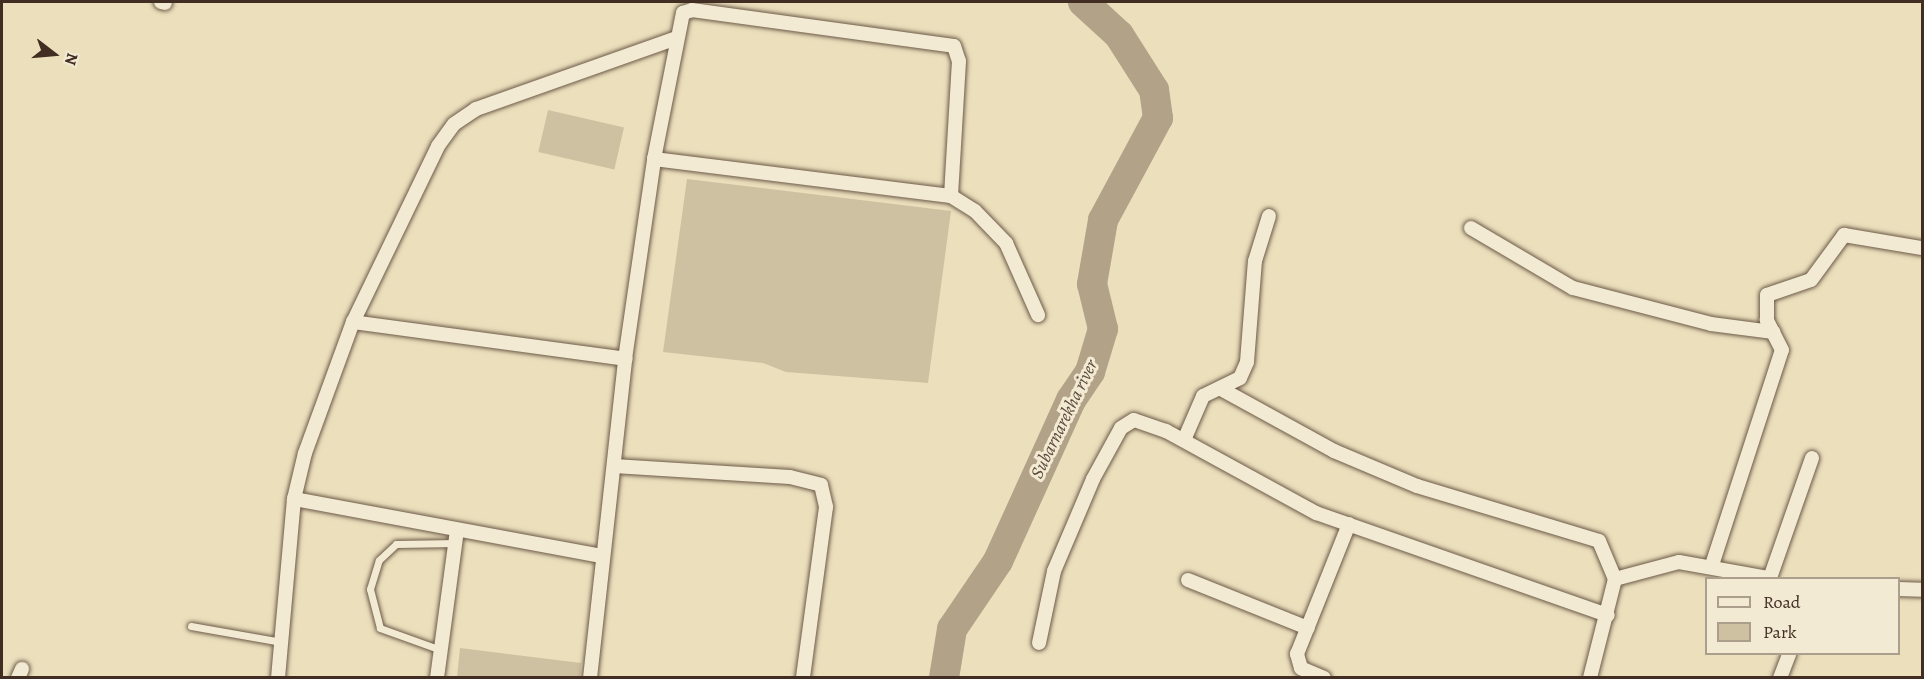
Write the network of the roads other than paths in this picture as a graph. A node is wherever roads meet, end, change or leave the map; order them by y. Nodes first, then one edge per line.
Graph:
1 (677, 38) junction
2 (654, 159) junction
3 (951, 196) junction
4 (1269, 216) dead end
5 (1471, 228) dead end
6 (1923, 248) edge
7 (1038, 315) dead end
8 (353, 322) junction
9 (1773, 332) junction
10 (625, 358) junction
11 (1223, 390) junction
12 (1184, 440) junction
13 (1812, 458) dead end
14 (614, 466) junction
15 (294, 499) junction
16 (1349, 524) junction
17 (457, 537) junction
18 (603, 556) junction
19 (1712, 565) junction
20 (1615, 575) junction
21 (1761, 577) edge
22 (1770, 577) edge
23 (1188, 580) dead end
24 (1900, 589) edge
25 (1923, 590) edge
26 (1608, 615) junction
27 (191, 626) dead end
28 (1308, 628) junction
29 (282, 642) junction
30 (1039, 643) dead end
31 (441, 650) junction
32 (1789, 655) edge
33 (1319, 677) edge
34 (278, 678) edge
35 (437, 678) edge
36 (591, 678) edge
37 (803, 678) edge
38 (1590, 678) edge
39 (1780, 678) edge

1 - 2 street
1 - 3 street
1 - 8 street
2 - 3 street
2 - 10 street
3 - 7 street
4 - 11 street
5 - 9 street
6 - 9 street
8 - 10 street
8 - 15 street
9 - 19 street
10 - 14 street
11 - 12 street
11 - 20 street
12 - 16 street
12 - 30 street
13 - 22 street
14 - 18 street
14 - 37 street
15 - 17 street
15 - 29 street
16 - 26 street
16 - 28 street
17 - 18 street
17 - 31 street
17 - 31 lane
18 - 36 street
19 - 20 street
19 - 21 street
20 - 26 street
23 - 28 street
24 - 25 street
26 - 38 street
27 - 29 lane
28 - 33 street
29 - 34 street
31 - 35 street
32 - 39 street

